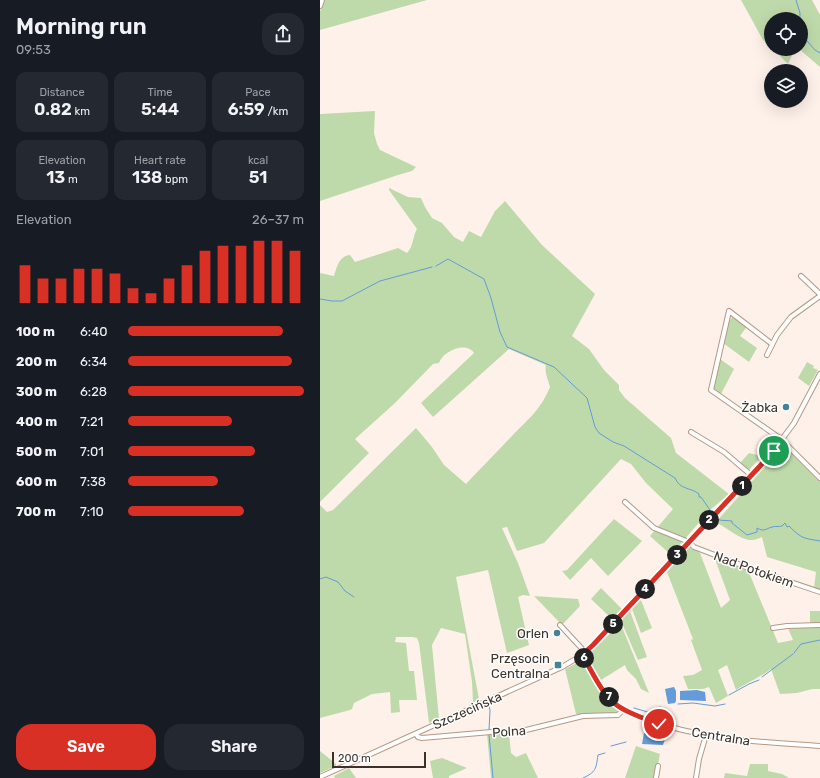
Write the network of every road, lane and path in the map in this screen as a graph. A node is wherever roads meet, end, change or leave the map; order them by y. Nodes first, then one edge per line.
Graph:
1 (322, 0) edge
2 (320, 6) edge
3 (801, 276) dead end
4 (820, 295) edge
5 (772, 344) junction
6 (767, 355) dead end
7 (820, 374) edge
8 (691, 432) dead end
9 (782, 440) junction
10 (751, 475) junction
11 (820, 478) edge
12 (624, 502) dead end
13 (689, 542) junction
14 (820, 592) edge
15 (560, 625) dead end
16 (820, 625) edge
17 (773, 628) dead end
18 (584, 654) junction
19 (624, 709) junction
20 (416, 734) junction
21 (706, 735) junction
22 (820, 746) edge
23 (658, 766) dead end
24 (320, 777) edge
25 (656, 778) edge
26 (696, 778) edge

1 - 2 street
3 - 4 street
4 - 5 street
5 - 6 street
5 - 9 street
7 - 9 street, Szczecińska
8 - 10 street
9 - 10 street, Szczecińska
9 - 11 street
10 - 13 street, Szczecińska
12 - 13 street, Nad Potokiem
13 - 14 street, Nad Potokiem
13 - 18 street, Szczecińska
15 - 18 street, Centralna
16 - 17 street
18 - 19 street, Centralna
18 - 20 street, Szczecińska
19 - 20 street, Polna
19 - 21 street, Centralna
20 - 24 street, Szczecińska
21 - 22 street, Centralna
21 - 26 street
23 - 25 street

